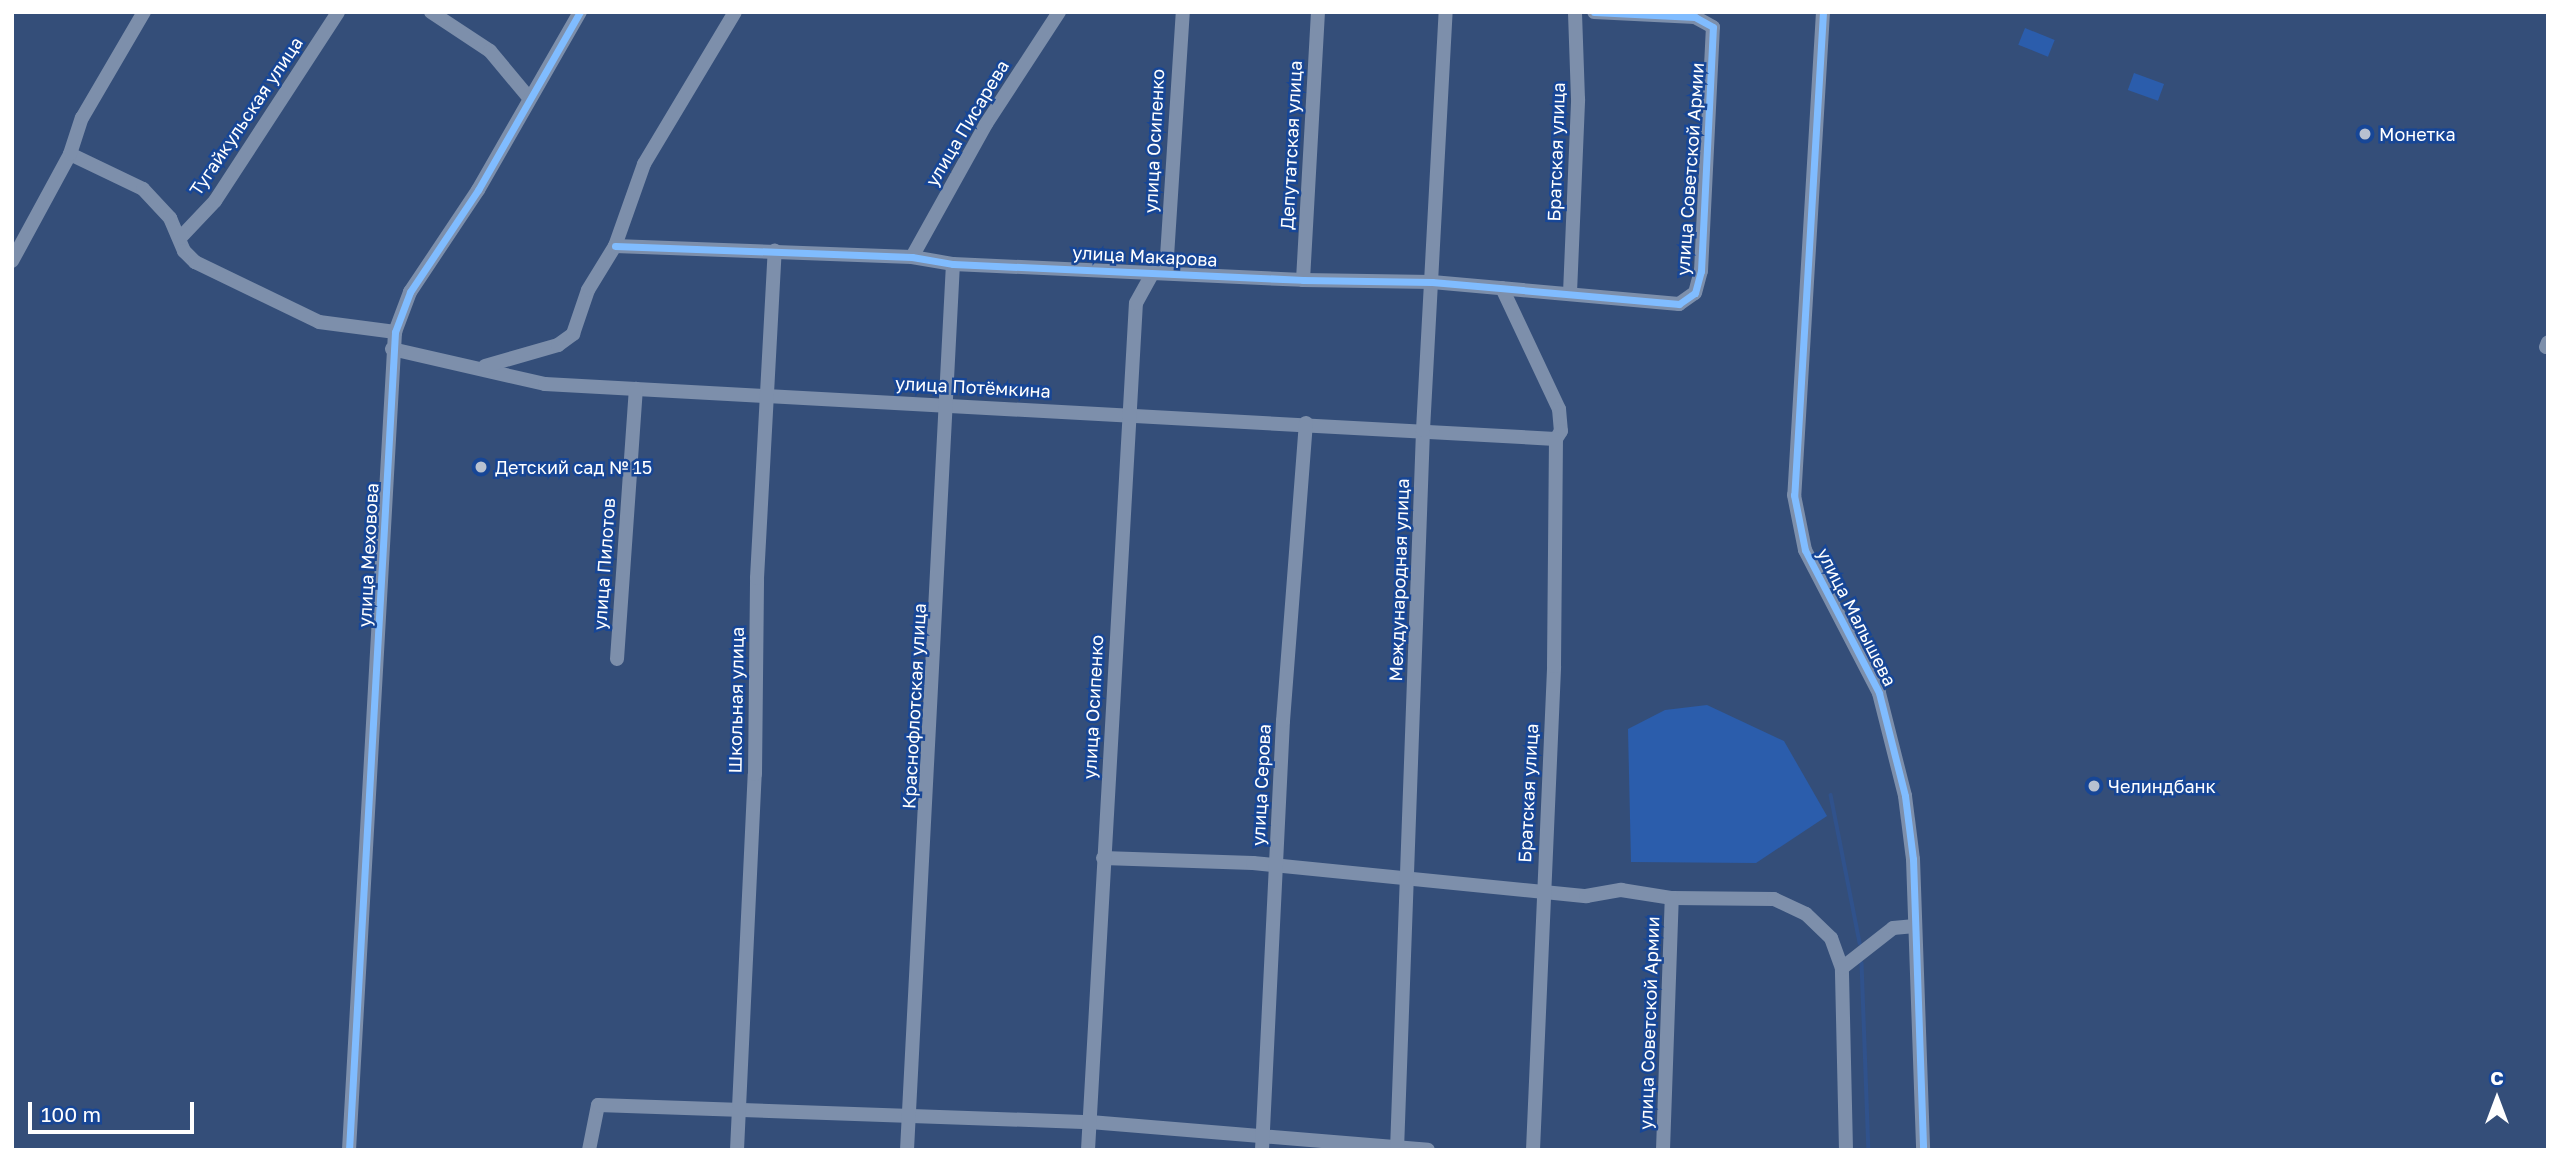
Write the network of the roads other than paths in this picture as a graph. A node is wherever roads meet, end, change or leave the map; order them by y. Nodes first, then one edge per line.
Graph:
1 (144, 12) edge
2 (338, 12) edge
3 (431, 12) edge
4 (580, 12) edge
5 (735, 12) edge
6 (1059, 12) edge
7 (1183, 12) edge
8 (1318, 12) edge
9 (1446, 12) edge
10 (1575, 12) edge
11 (1594, 12) edge
12 (1823, 12) edge
13 (530, 99) junction
14 (70, 154) junction
15 (180, 238) junction
16 (615, 246) junction
17 (775, 250) junction
18 (912, 257) junction
19 (12, 261) edge
20 (953, 264) junction
21 (1160, 272) junction
22 (1303, 280) junction
23 (1432, 282) junction
24 (1502, 288) junction
25 (1570, 293) junction
26 (1673, 305) joint
27 (395, 332) junction
28 (392, 349) junction
29 (483, 366) junction
30 (636, 389) junction
31 (766, 395) junction
32 (949, 404) junction
33 (1130, 415) junction
34 (1306, 423) junction
35 (1423, 430) junction
36 (1556, 439) junction
37 (617, 659) dead end
38 (1104, 858) junction
39 (1276, 867) junction
40 (1408, 878) junction
41 (1542, 892) junction
42 (1672, 898) junction
43 (1915, 926) junction
44 (1842, 968) junction
45 (738, 1109) junction
46 (909, 1117) junction
47 (1090, 1122) junction
48 (1262, 1142) edge
49 (1397, 1149) edge
50 (349, 1150) edge
51 (589, 1150) edge
52 (737, 1150) edge
53 (907, 1150) edge
54 (1088, 1150) edge
55 (1428, 1150) edge
56 (1533, 1150) edge
57 (1663, 1150) edge
58 (1846, 1150) edge
59 (1923, 1150) edge

1 - 14 street
2 - 15 street, Тугайкульская улица
3 - 13 street
4 - 13 street, улица Меховова
5 - 16 street
6 - 18 street, улица Писарева
7 - 21 street, улица Осипенко
8 - 22 street, Депутатская улица
9 - 23 street, Международная улица
10 - 25 street, Братская улица
11 - 26 street, улица Советской Армии
12 - 43 street, улица Малышева
13 - 27 street, улица Меховова
14 - 15 street
14 - 19 street
15 - 27 street
16 - 17 street, улица Макарова
16 - 29 street
17 - 18 street, улица Макарова
17 - 31 street, Школьная улица
18 - 20 street, улица Макарова
20 - 21 street, улица Макарова
20 - 32 street, Краснофлотская улица
21 - 22 street, улица Макарова
21 - 33 street, улица Осипенко
22 - 23 street, улица Макарова
23 - 24 street, улица Макарова
23 - 35 street, Международная улица
24 - 25 street, улица Макарова
24 - 36 street, Братская улица
25 - 26 street, улица Макарова
27 - 28 street, улица Меховова
28 - 29 street, улица Потёмкина
28 - 50 street, улица Меховова
29 - 30 street, улица Потёмкина
30 - 31 street, улица Потёмкина
30 - 37 street, улица Пилотов
31 - 32 street, улица Потёмкина
31 - 45 street, Школьная улица
32 - 33 street, улица Потёмкина
32 - 46 street, Краснофлотская улица
33 - 34 street, улица Потёмкина
33 - 38 street, улица Осипенко
34 - 35 street, улица Потёмкина
34 - 39 street, улица Серова
35 - 36 street, улица Потёмкина
35 - 40 street, Международная улица
36 - 41 street, Братская улица
38 - 39 street
38 - 47 street, улица Осипенко
39 - 40 street
39 - 48 street, улица Серова
40 - 41 street
40 - 49 street, Международная улица
41 - 42 street
41 - 56 street, Братская улица
42 - 44 street
42 - 57 street, улица Советской Армии
43 - 44 street
43 - 59 street, улица Малышева
44 - 58 street
45 - 46 street
45 - 51 street
45 - 52 street, Школьная улица
46 - 47 street
46 - 53 street, Краснофлотская улица
47 - 48 street
47 - 54 street, улица Осипенко
48 - 49 street
49 - 55 street

